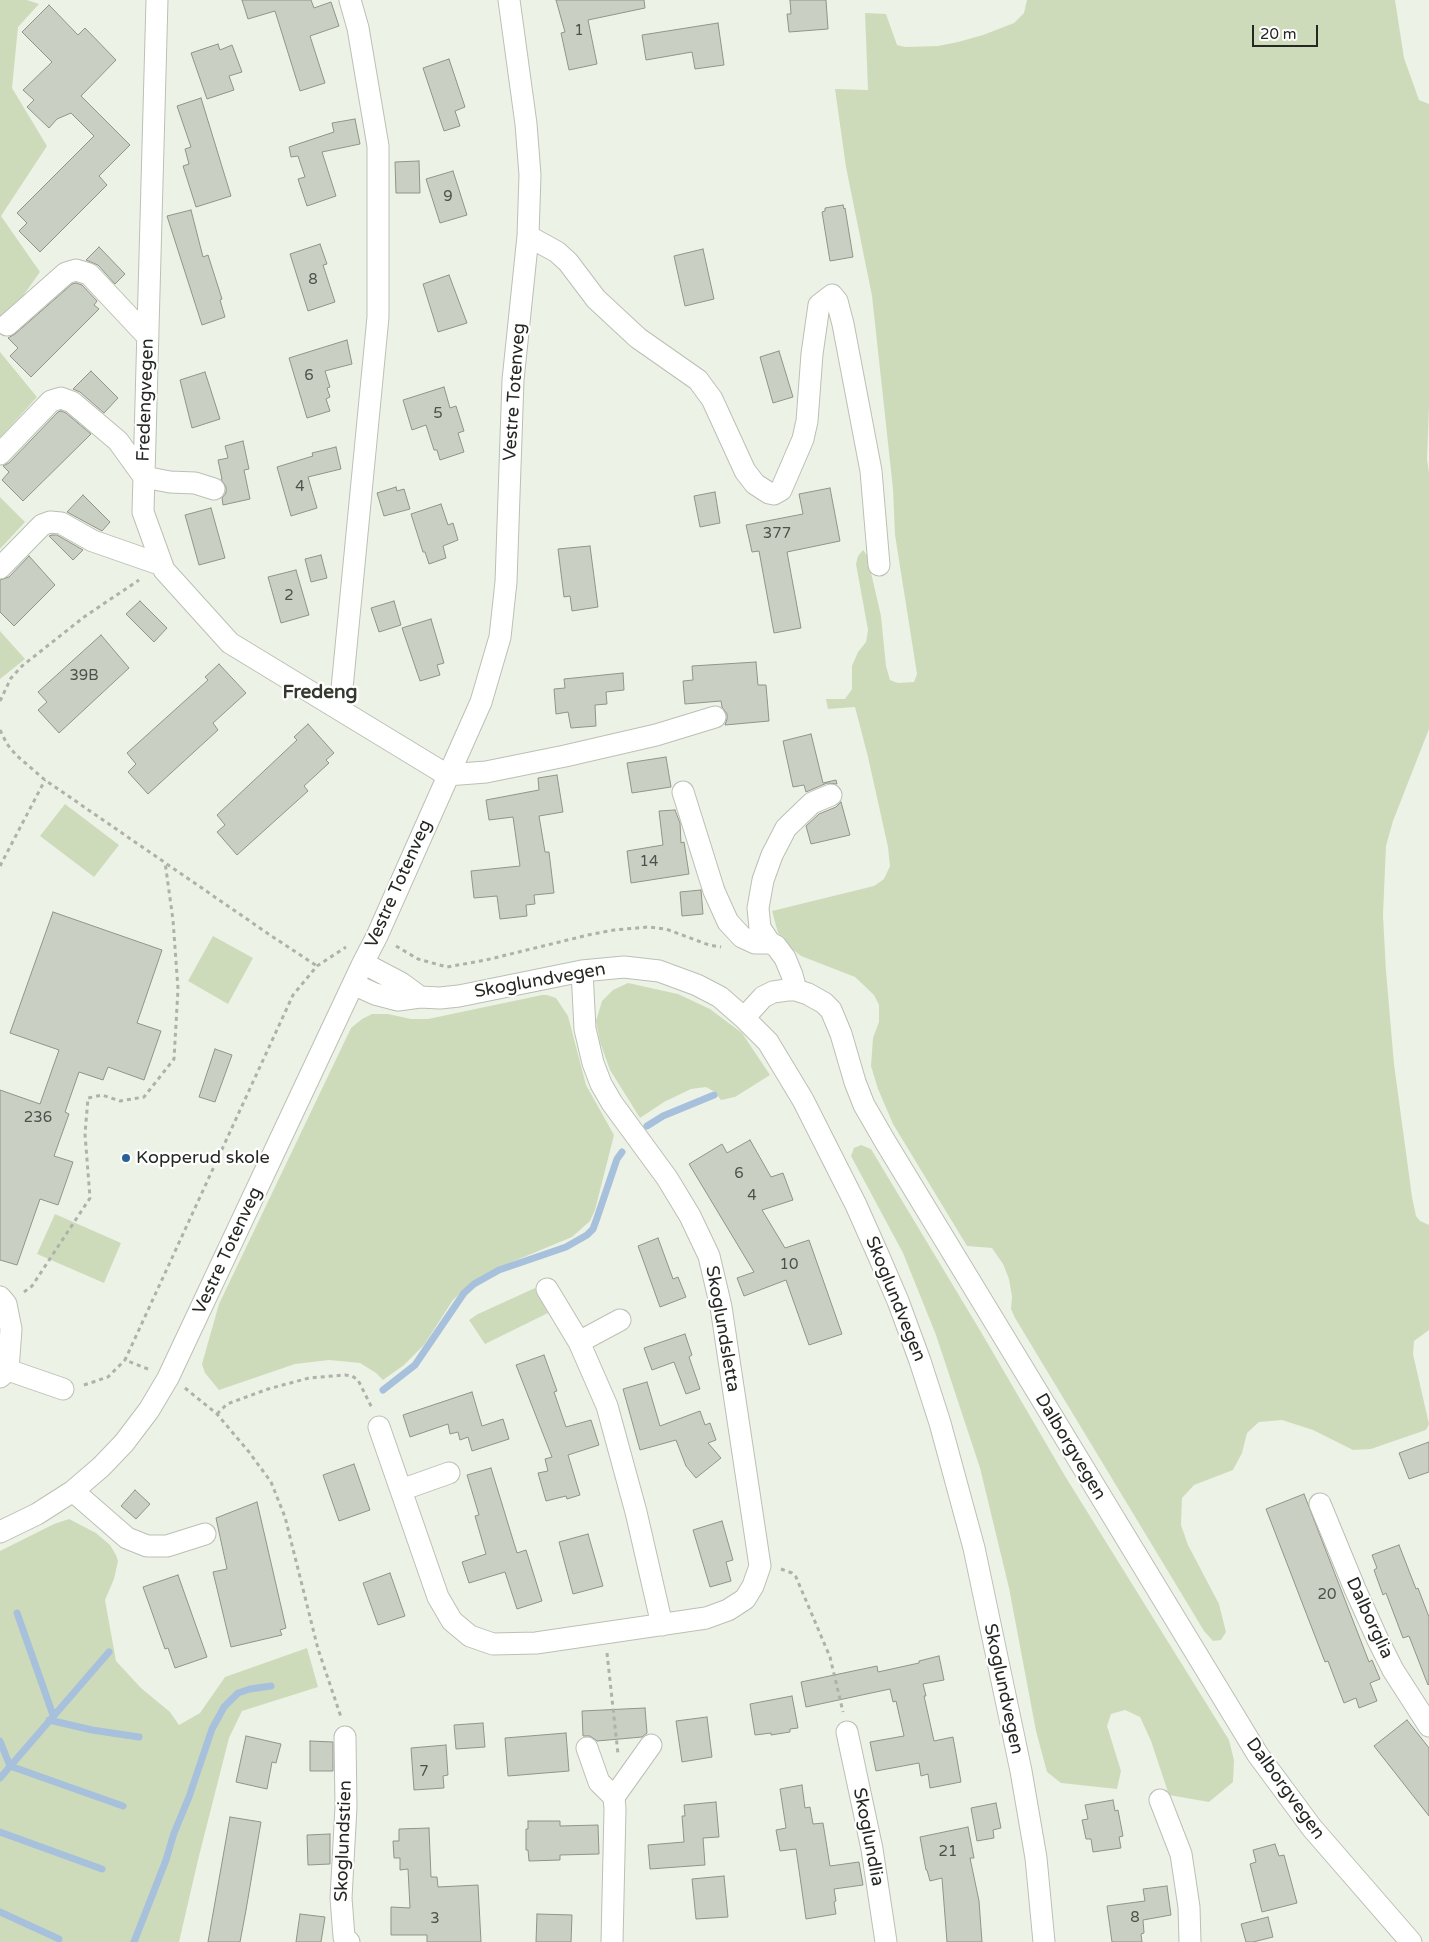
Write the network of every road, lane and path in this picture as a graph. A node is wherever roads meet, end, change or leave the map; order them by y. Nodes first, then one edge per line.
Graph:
1 (157, 0) edge
2 (350, 0) edge
3 (509, 0) edge
4 (528, 236) junction
5 (7, 325) dead end
6 (148, 337) junction
7 (0, 454) edge
8 (144, 477) junction
9 (214, 489) dead end
10 (162, 565) junction
11 (879, 565) dead end
12 (0, 568) edge
13 (0, 701) edge
14 (340, 709) junction
15 (715, 717) dead end
16 (0, 730) edge
17 (0, 742) edge
18 (7, 744) junction
19 (447, 775) junction
20 (46, 780) junction
21 (683, 792) dead end
22 (831, 795) dead end
23 (166, 862) junction
24 (0, 866) edge
25 (763, 943) junction
26 (349, 944) dead end
27 (396, 946) dead end
28 (363, 963) junction
29 (317, 966) junction
30 (582, 971) junction
31 (353, 984) junction
32 (796, 990) junction
33 (420, 997) junction
34 (744, 1018) junction
35 (547, 1289) dead end
36 (3, 1300) edge
37 (620, 1320) dead end
38 (579, 1342) junction
39 (125, 1360) junction
40 (4, 1374) edge
41 (168, 1378) junction
42 (63, 1389) joint
43 (217, 1414) junction
44 (379, 1427) joint
45 (450, 1472) dead end
46 (401, 1490) junction
47 (73, 1491) junction
48 (1320, 1504) dead end
49 (0, 1532) edge
50 (205, 1534) dead end
51 (760, 1566) junction
52 (662, 1625) junction
53 (604, 1633) junction
54 (1429, 1726) edge
55 (847, 1732) joint
56 (345, 1737) joint
57 (651, 1746) dead end
58 (587, 1748) dead end
59 (618, 1758) dead end
60 (614, 1797) junction
61 (1160, 1800) dead end
62 (1406, 1939) edge
63 (345, 1940) edge
64 (612, 1942) edge
65 (886, 1942) edge
66 (1044, 1942) edge
67 (1190, 1942) edge

1 - 6 street, Fredengvegen
2 - 14 street
3 - 4 street, Vestre Totenveg
4 - 11 street
4 - 19 street, Vestre Totenveg
5 - 6 street
6 - 8 street, Fredengvegen
7 - 8 street
8 - 9 street
8 - 10 street, Fredengvegen
10 - 12 street
10 - 13 path
10 - 14 street, Fredengvegen
14 - 19 street, Fredengvegen
15 - 19 street
16 - 18 path
17 - 18 path
18 - 20 path
19 - 28 street, Vestre Totenveg
20 - 23 path
20 - 24 path
21 - 25 street
22 - 25 street
23 - 29 path
23 - 36 path
25 - 27 path
25 - 32 street
26 - 29 path
28 - 31 street, Vestre Totenveg
28 - 33 street
29 - 39 path
30 - 33 street, Skoglundvegen
30 - 34 street, Skoglundvegen
30 - 51 street, Skoglundsletta
31 - 33 street, Skoglundvegen
31 - 41 street, Vestre Totenveg
32 - 34 street, Dalborgvegen
32 - 62 street, Dalborgvegen
34 - 66 street, Skoglundvegen
35 - 38 street
36 - 40 street
37 - 38 street
38 - 52 street
39 - 41 path
39 - 42 path
40 - 42 street
41 - 43 path
41 - 47 street, Vestre Totenveg
43 - 44 path
43 - 56 path
44 - 46 street, Skoglundsletta
45 - 46 street
46 - 53 street, Skoglundsletta
47 - 49 street, Vestre Totenveg
47 - 50 street
48 - 54 street, Dalborglia
51 - 52 street, Skoglundsletta
51 - 55 path
52 - 53 street, Skoglundsletta
53 - 59 path
55 - 65 street, Skoglundlia
56 - 63 street, Skoglundstien
57 - 60 street
58 - 60 street
60 - 64 street
61 - 67 street

